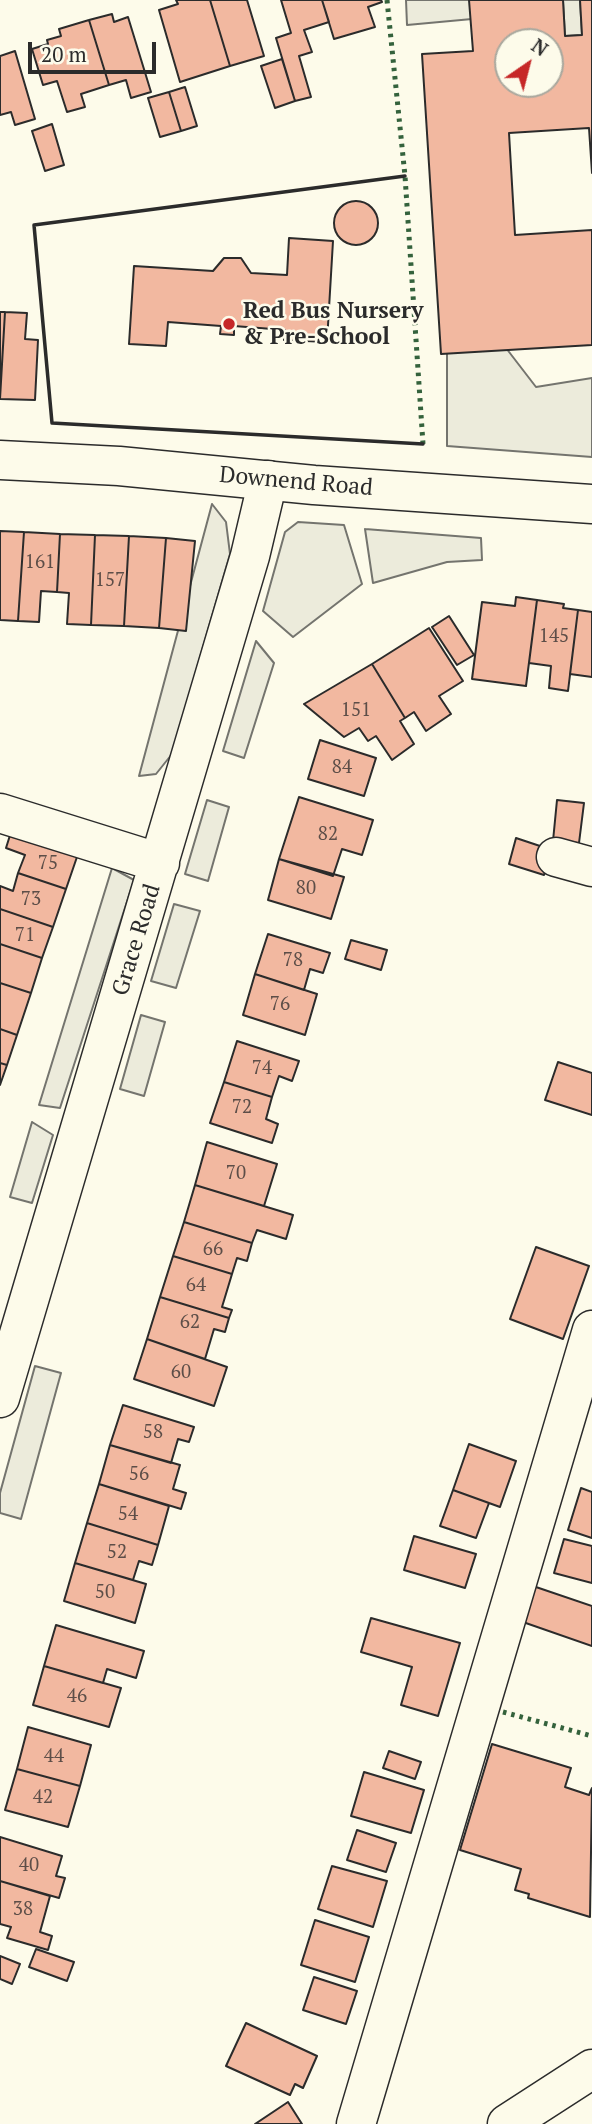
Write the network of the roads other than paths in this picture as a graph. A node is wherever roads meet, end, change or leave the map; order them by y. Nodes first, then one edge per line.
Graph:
1 (0, 460) edge
2 (268, 480) junction
3 (592, 504) edge
4 (0, 813) edge
5 (160, 863) junction
6 (592, 1330) edge
7 (0, 1398) edge
8 (592, 2069) edge
9 (356, 2124) edge
10 (507, 2124) edge

1 - 2 street, Downend Road
2 - 3 street, Downend Road
2 - 5 street, Grace Road
4 - 5 street
5 - 7 street, Grace Road
6 - 9 street
8 - 10 street

